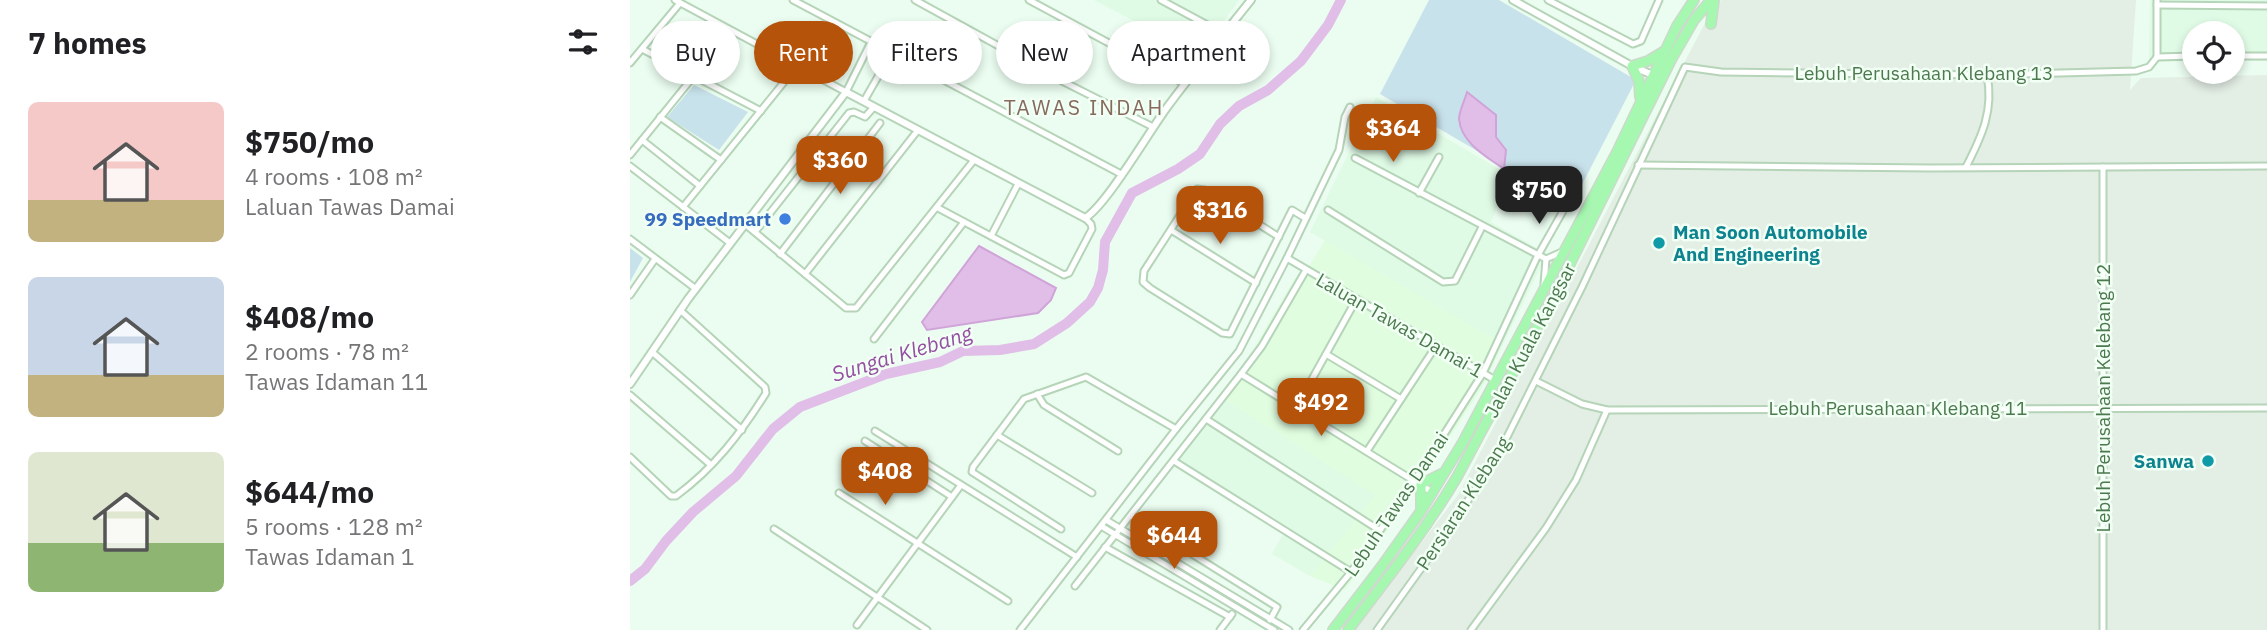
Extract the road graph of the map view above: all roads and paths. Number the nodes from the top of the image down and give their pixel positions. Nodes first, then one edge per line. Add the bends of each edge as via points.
1 (793, 0) edge
2 (915, 0) edge
3 (937, 0) edge
4 (1029, 0) edge
5 (1161, 0) edge
6 (1251, 0) edge
7 (1548, 0) edge
8 (1659, 0) edge
9 (1694, 0) edge
10 (1713, 0) edge
11 (677, 1) edge
12 (1518, 1) edge
13 (2157, 3) edge
14 (2267, 6) edge
15 (932, 9) junction
16 (1200, 21) edge
17 (1234, 21) edge
18 (1711, 24) dead end
19 (867, 40) edge
20 (1107, 42) edge
21 (754, 43) edge
22 (642, 49) junction
23 (867, 50) edge
24 (1664, 51) junction
25 (1676, 52) junction
26 (651, 54) edge
27 (2245, 56) edge
28 (2267, 56) edge
29 (2157, 57) junction
30 (2182, 57) edge
31 (630, 63) edge
32 (1632, 66) junction
33 (1685, 67) joint
34 (1653, 75) junction
35 (1987, 75) junction
36 (686, 84) edge
37 (706, 84) edge
38 (783, 84) edge
39 (831, 84) edge
40 (873, 84) edge
41 (951, 84) edge
42 (1185, 84) edge
43 (846, 92) junction
44 (864, 101) junction
45 (1640, 101) junction
46 (874, 107) junction
47 (1350, 107) dead end
48 (761, 111) junction
49 (660, 117) junction
50 (880, 123) dead end
51 (1153, 127) junction
52 (918, 130) junction
53 (642, 140) junction
54 (1631, 142) junction
55 (630, 155) edge
56 (1439, 157) dead end
57 (1355, 158) dead end
58 (721, 160) junction
59 (974, 160) junction
60 (1639, 165) junction
61 (630, 166) edge
62 (2267, 166) edge
63 (1966, 167) junction
64 (2103, 167) junction
65 (1121, 174) junction
66 (1018, 184) junction
67 (700, 186) junction
68 (1419, 193) junction
69 (683, 207) junction
70 (938, 208) junction
71 (1328, 210) dead end
72 (1563, 211) dead end
73 (1085, 218) junction
74 (1305, 219) junction
75 (964, 222) junction
76 (745, 224) junction
77 (1482, 227) junction
78 (1171, 230) junction
79 (755, 232) junction
80 (991, 236) junction
81 (1279, 237) junction
82 (630, 239) edge
83 (730, 243) junction
84 (1563, 251) junction
85 (779, 254) junction
86 (1538, 255) junction
87 (1287, 258) junction
88 (655, 259) junction
89 (1546, 259) junction
90 (1306, 270) junction
91 (805, 274) junction
92 (1255, 285) junction
93 (1544, 288) junction
94 (695, 289) junction
95 (630, 295) edge
96 (1268, 295) junction
97 (1356, 300) junction
98 (680, 310) junction
99 (874, 340) dead end
100 (1436, 346) junction
101 (652, 352) junction
102 (1326, 354) junction
103 (1483, 373) junction
104 (1241, 374) junction
105 (1495, 380) junction
106 (1536, 381) junction
107 (630, 384) edge
108 (1037, 394) junction
109 (630, 396) edge
110 (1401, 399) junction
111 (2103, 407) junction
112 (1296, 408) junction
113 (2267, 408) edge
114 (1606, 410) junction
115 (1206, 419) junction
116 (1176, 429) junction
117 (742, 430) junction
118 (875, 431) dead end
119 (997, 435) junction
120 (865, 441) dead end
121 (1118, 451) dead end
122 (1367, 451) junction
123 (630, 457) edge
124 (1174, 460) junction
125 (711, 465) junction
126 (1446, 471) junction
127 (1457, 477) junction
128 (1418, 482) junction
129 (961, 485) junction
130 (1433, 492) junction
131 (839, 493) dead end
132 (1093, 493) dead end
133 (952, 497) junction
134 (1421, 511) junction
135 (1130, 516) junction
136 (1432, 517) junction
137 (1104, 523) junction
138 (774, 529) dead end
139 (1061, 529) dead end
140 (1379, 530) junction
141 (1118, 532) junction
142 (917, 543) junction
143 (1105, 547) junction
144 (1077, 557) junction
145 (1213, 567) junction
146 (1351, 572) junction
147 (1205, 580) junction
148 (1075, 586) dead end
149 (1201, 587) junction
150 (877, 598) junction
151 (1008, 601) dead end
152 (1235, 608) junction
153 (1230, 617) junction
154 (1270, 620) junction
155 (857, 625) dead end
156 (927, 630) edge
157 (1020, 630) edge
158 (1220, 630) edge
159 (1273, 630) edge
160 (1289, 630) edge
161 (1303, 630) edge
162 (1333, 630) edge
163 (1348, 630) edge
164 (1377, 630) edge
165 (1471, 630) edge
166 (2103, 630) edge

1 - 19 street
2 - 15 street
3 - 15 street
4 - 20 street
5 - 16 street
6 - 17 street
7 - 8 street via 1633,44 1641,41
9 - 24 highway, Jalan Kuala Kangsar
10 - 18 highway
10 - 25 highway, Jalan Kuala Kangsar via 1694,20
11 - 21 street
11 - 22 street
12 - 32 street
13 - 14 street
13 - 29 street
15 - 51 street
22 - 26 street
22 - 31 street
23 - 43 street
24 - 32 highway
24 - 34 highway, Jalan Kuala Kangsar
25 - 34 highway
25 - 54 highway, Jalan Kuala Kangsar
27 - 28 street
29 - 30 street
29 - 35 street, Lebuh Perusahaan Klebang 13 via 2149,67 2136,71
32 - 34 street
32 - 45 highway
33 - 35 street, Lebuh Perusahaan Klebang 13 via 1721,72
33 - 60 street, Persiaran Klebang
34 - 45 highway, Jalan Kuala Kangsar
34 - 54 highway
35 - 63 street via 1988,118
36 - 49 street
37 - 48 street
38 - 48 street
39 - 43 street
40 - 44 street
41 - 65 street
42 - 51 street
43 - 44 street
43 - 76 street
44 - 46 street
45 - 84 highway, Jalan Kuala Kangsar
46 - 52 street
46 - 79 street via 865,117 849,113
47 - 74 street via 1339,150
48 - 58 street
49 - 53 street
49 - 58 street
50 - 85 street
51 - 65 street
52 - 59 street
52 - 91 street
53 - 55 street
53 - 67 street
54 - 127 highway, Jalan Kuala Kangsar
56 - 68 street
57 - 68 street
58 - 67 street
59 - 66 street
59 - 70 street
60 - 63 street
60 - 106 street, Persiaran Klebang
61 - 69 street
62 - 64 street
63 - 64 street
64 - 111 street, Lebuh Perusahaan Kelebang 12
65 - 73 street
66 - 73 street
66 - 80 street
67 - 69 street
68 - 77 street
69 - 83 street
70 - 75 street
70 - 91 street via 856,308 846,309
71 - 77 street via 1449,283 1455,281
72 - 86 street, Lebuh Tawas Damai
73 - 80 street via 1091,229 1065,275
74 - 81 street via 1292,210
74 - 87 street
75 - 80 street
75 - 99 street
76 - 79 street
76 - 83 street
77 - 86 street
78 - 81 street via 1199,188
78 - 92 street
78 - 92 street via 1144,271 1143,282 1150,288 1228,334
79 - 85 street
81 - 92 street
82 - 88 street
83 - 94 street
84 - 89 street
84 - 93 highway, Jalan Kuala Kangsar
85 - 91 street
86 - 89 street
86 - 103 street, Lebuh Tawas Damai
87 - 90 street, Laluan Tawas Damai 1
87 - 96 street
88 - 94 street
88 - 95 street
89 - 93 street
90 - 97 street, Laluan Tawas Damai 1
90 - 104 street
92 - 96 street
93 - 105 highway, Jalan Kuala Kangsar
94 - 98 street
96 - 116 street via 1239,351
97 - 100 street, Laluan Tawas Damai 1
97 - 102 street
98 - 101 street
98 - 117 street via 765,387 766,393
100 - 103 street, Laluan Tawas Damai 1
100 - 110 street
101 - 107 street
101 - 117 street
102 - 110 street
102 - 112 street
103 - 105 street, Laluan Tawas Damai 1
103 - 128 street, Lebuh Tawas Damai
104 - 112 street
104 - 115 street
105 - 126 highway, Jalan Kuala Kangsar
106 - 114 street, Lebuh Perusahaan Klebang 11 via 1581,404
106 - 164 street, Persiaran Klebang via 1480,484
108 - 116 street via 1087,377
108 - 119 street via 1022,401
108 - 121 street via 1044,405
109 - 125 street
110 - 122 street
111 - 113 street, Lebuh Perusahaan Klebang 11
111 - 114 street, Lebuh Perusahaan Klebang 11
111 - 166 street, Lebuh Perusahaan Kelebang 12
112 - 122 street
114 - 165 street via 1576,480
115 - 124 street
115 - 140 street
116 - 137 street
117 - 125 street
118 - 129 street
119 - 132 street
119 - 139 street via 972,472
120 - 133 street
122 - 128 street
123 - 125 street via 673,497
124 - 135 street
124 - 146 street
126 - 128 highway via 1430,482
126 - 130 highway, Jalan Kuala Kangsar
127 - 130 highway
127 - 136 highway, Jalan Kuala Kangsar
128 - 130 street
128 - 134 highway
128 - 140 street, Lebuh Tawas Damai
129 - 133 street
129 - 144 street
130 - 134 highway, Jalan Kuala Kangsar
130 - 136 highway
131 - 142 street
133 - 142 street
134 - 162 highway, Jalan Kuala Kangsar
135 - 141 street
135 - 145 street
136 - 163 highway, Jalan Kuala Kangsar
137 - 141 street
137 - 144 street
138 - 150 street
140 - 146 street, Lebuh Tawas Damai
141 - 143 street
141 - 147 street
141 - 149 street
142 - 150 street
142 - 151 street
143 - 148 street
143 - 153 street
144 - 157 street
145 - 147 street
145 - 154 street via 1277,607
146 - 161 street, Lebuh Tawas Damai
147 - 149 street
147 - 154 street
149 - 152 street
150 - 155 street
150 - 156 street
152 - 153 street
152 - 159 street
153 - 158 street
154 - 160 street

